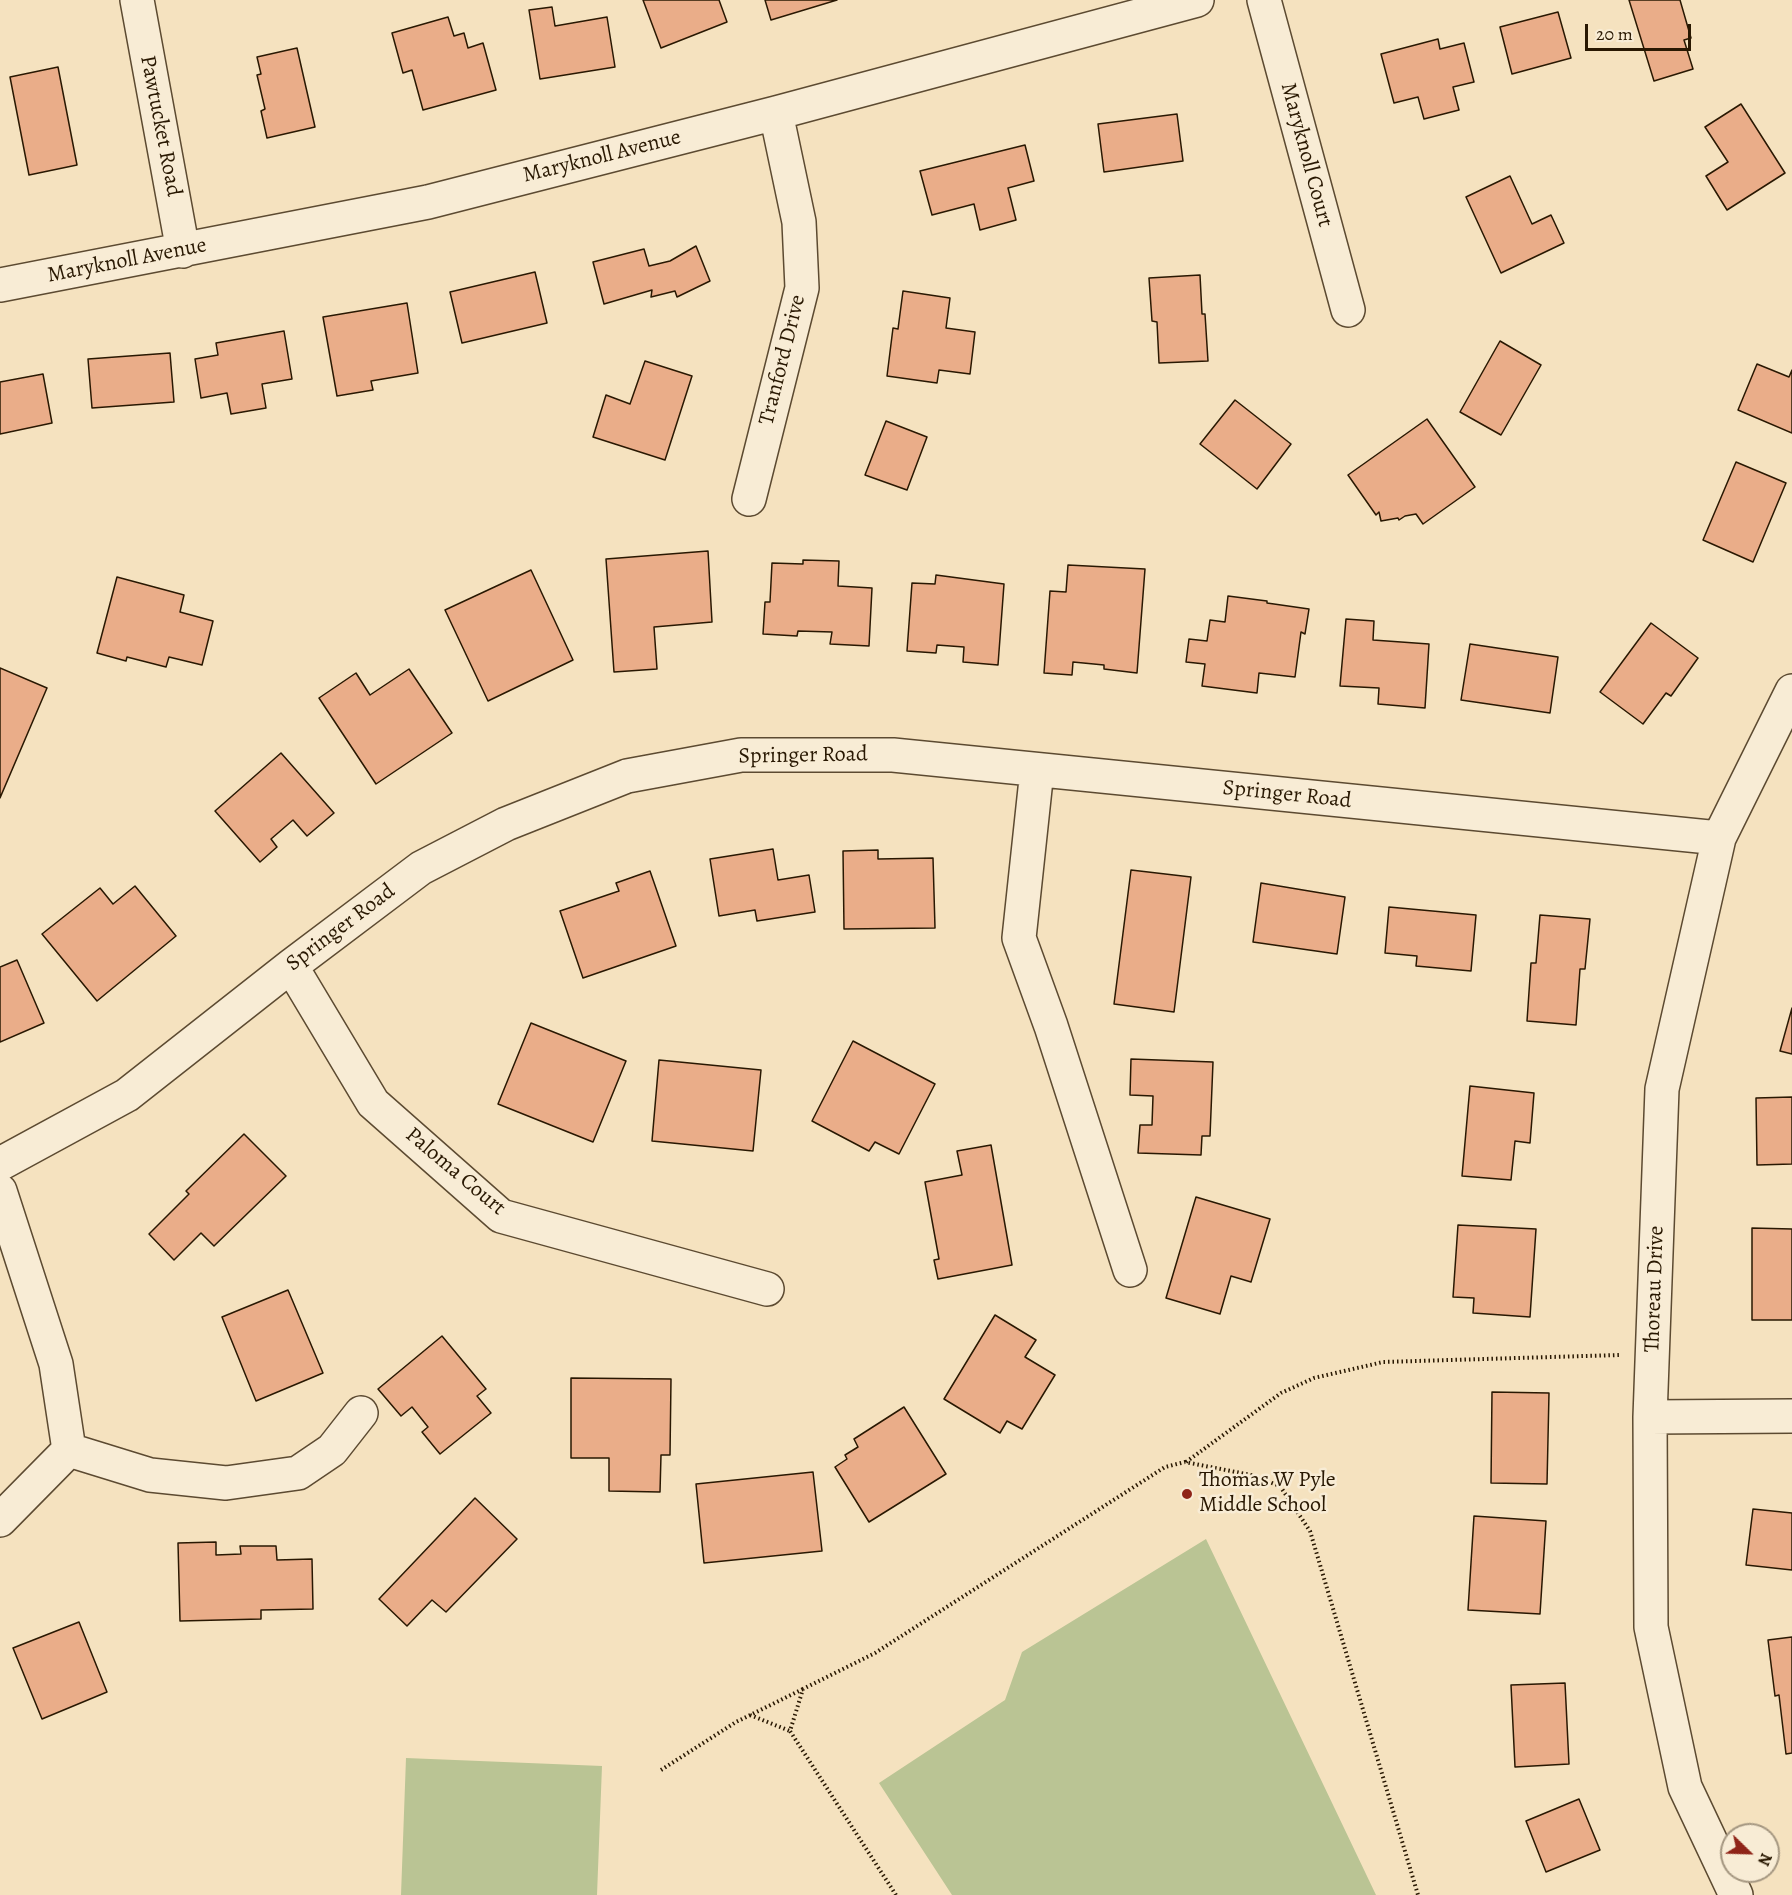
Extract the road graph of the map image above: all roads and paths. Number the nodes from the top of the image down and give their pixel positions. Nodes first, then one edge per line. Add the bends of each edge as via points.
1 (136, 0) edge
2 (1197, 0) edge
3 (1264, 0) edge
4 (776, 113) junction
5 (183, 251) junction
6 (0, 285) edge
7 (1348, 310) dead end
8 (749, 499) dead end
9 (1792, 691) edge
10 (1037, 770) junction
11 (1719, 838) junction
12 (291, 966) junction
13 (0, 1164) edge
14 (0, 1191) edge
15 (1130, 1270) dead end
16 (767, 1289) dead end
17 (1652, 1354) junction
18 (361, 1413) dead end
19 (1792, 1416) edge
20 (1650, 1417) junction
21 (69, 1450) junction
22 (1185, 1462) junction
23 (0, 1520) edge
24 (803, 1689) junction
25 (750, 1715) junction
26 (790, 1731) junction
27 (661, 1770) dead end
28 (896, 1895) edge
29 (1418, 1895) edge
30 (1736, 1895) edge

1 - 5 street, Pawtucket Road
2 - 4 street, Maryknoll Avenue
3 - 7 street, Maryknoll Court
4 - 5 street, Maryknoll Avenue via 428,202
4 - 8 street, Tranford Drive via 799,222 802,288
5 - 6 street, Maryknoll Avenue
9 - 11 street, Thoreau Drive
10 - 11 street, Springer Road
10 - 12 street, Springer Road via 893,755 741,755 627,776 506,824 421,868
10 - 15 street via 1019,938
11 - 17 street, Thoreau Drive via 1662,1089
12 - 13 street, Springer Road via 127,1095
12 - 16 street, Paloma Court via 373,1103 501,1216
14 - 21 street via 56,1364
17 - 20 street, Thoreau Drive
17 - 22 path via 1383,1362 1314,1378 1281,1393
18 - 21 street via 332,1450 298,1473 226,1483 150,1475
19 - 20 street
20 - 30 street, Thoreau Drive via 1651,1627 1684,1786
21 - 23 street
22 - 24 path via 1165,1467 875,1653
22 - 29 path via 1251,1475 1281,1486 1310,1531
24 - 25 path
24 - 26 path
25 - 26 path
25 - 27 path
26 - 28 path

